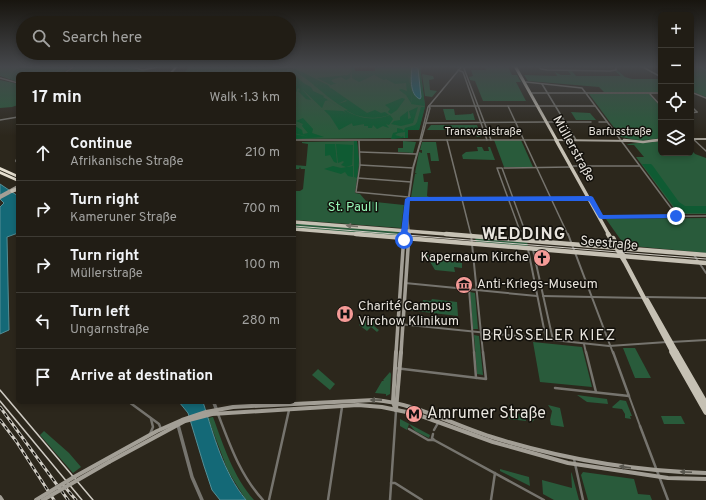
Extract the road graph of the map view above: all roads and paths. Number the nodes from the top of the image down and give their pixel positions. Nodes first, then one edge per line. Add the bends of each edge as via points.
1 (442, 89) edge
2 (529, 89) edge
3 (530, 89) edge
4 (546, 89) edge
5 (583, 89) edge
6 (469, 90) joint
7 (472, 90) joint
8 (532, 93) junction
9 (548, 93) junction
10 (586, 93) junction
11 (649, 93) junction
12 (658, 93) edge
13 (694, 93) edge
14 (706, 98) edge
15 (658, 102) edge
16 (429, 106) junction
17 (475, 106) junction
18 (478, 106) junction
19 (508, 106) junction
20 (538, 106) junction
21 (556, 106) junction
22 (595, 106) junction
23 (16, 117) edge
24 (0, 120) edge
25 (485, 122) junction
26 (516, 122) junction
27 (547, 122) junction
28 (566, 122) junction
29 (590, 122) dead end
30 (599, 122) dead end
31 (607, 122) junction
32 (425, 123) junction
33 (480, 123) junction
34 (694, 138) edge
35 (706, 139) edge
36 (296, 140) edge
37 (359, 140) junction
38 (420, 140) junction
39 (447, 140) junction
40 (487, 140) junction
41 (491, 140) junction
42 (524, 140) junction
43 (557, 140) junction
44 (576, 140) junction
45 (621, 140) junction
46 (658, 140) edge
47 (694, 140) edge
48 (706, 151) edge
49 (360, 152) junction
50 (416, 154) junction
51 (360, 165) junction
52 (0, 166) edge
53 (639, 166) junction
54 (572, 167) junction
55 (413, 168) junction
56 (503, 168) junction
57 (536, 168) junction
58 (0, 172) edge
59 (16, 174) edge
60 (0, 176) edge
61 (358, 178) junction
62 (16, 180) edge
63 (410, 182) junction
64 (16, 186) edge
65 (16, 188) edge
66 (11, 191) joint
67 (0, 197) edge
68 (408, 198) junction
69 (589, 198) junction
70 (463, 199) junction
71 (508, 199) junction
72 (513, 199) junction
73 (551, 199) junction
74 (676, 216) junction
75 (706, 216) edge
76 (600, 217) junction
77 (296, 222) edge
78 (296, 229) edge
79 (407, 231) junction
80 (472, 236) junction
81 (406, 238) junction
82 (472, 244) junction
83 (572, 244) junction
84 (530, 248) junction
85 (617, 248) junction
86 (575, 252) junction
87 (672, 252) junction
88 (693, 254) junction
89 (706, 255) edge
90 (622, 256) junction
91 (676, 260) junction
92 (698, 262) junction
93 (706, 263) edge
94 (706, 273) edge
95 (403, 283) junction
96 (469, 289) junction
97 (477, 290) junction
98 (537, 296) junction
99 (543, 296) junction
100 (644, 296) junction
101 (592, 297) junction
102 (706, 298) edge
103 (541, 313) junction
104 (547, 314) junction
105 (401, 325) junction
106 (472, 332) junction
107 (482, 333) junction
108 (706, 340) edge
109 (669, 342) junction
110 (584, 344) junction
111 (610, 346) junction
112 (673, 349) junction
113 (398, 369) junction
114 (476, 378) junction
115 (555, 388) dead end
116 (596, 392) junction
117 (629, 396) junction
118 (395, 402) junction
119 (132, 404) edge
120 (214, 404) edge
121 (706, 404) edge
122 (342, 406) junction
123 (290, 408) junction
124 (396, 410) junction
125 (214, 411) junction
126 (706, 412) edge
127 (151, 418) junction
128 (177, 423) junction
129 (438, 423) junction
130 (640, 426) joint
131 (408, 429) dead end
132 (162, 430) junction
133 (434, 430) dead end
134 (433, 434) dead end
135 (150, 435) junction
136 (434, 440) junction
137 (493, 440) junction
138 (135, 446) junction
139 (574, 459) junction
140 (575, 465) junction
141 (657, 470) junction
142 (495, 473) junction
143 (706, 473) edge
144 (659, 477) junction
145 (75, 479) junction
146 (706, 479) edge
147 (391, 482) junction
148 (0, 497) edge
149 (2, 500) edge
150 (36, 500) edge
151 (43, 500) edge
152 (202, 500) edge
153 (264, 500) edge
154 (269, 500) edge
155 (328, 500) edge
156 (390, 500) edge
157 (422, 500) edge
158 (491, 500) edge
159 (544, 500) edge
160 (583, 500) edge
161 (668, 500) edge

1 - 16 street
2 - 20 main road, Müllerstraße
3 - 8 main road, Müllerstraße
4 - 9 street
5 - 10 street
6 - 7 street
6 - 17 street
7 - 18 street
8 - 9 street
8 - 20 main road, Müllerstraße
9 - 10 street
9 - 21 street
10 - 11 street
10 - 22 street
11 - 12 street
11 - 15 street
13 - 14 street
16 - 17 street
16 - 32 street
17 - 18 street
17 - 33 street
18 - 19 street
18 - 25 street
19 - 20 street
19 - 26 street
20 - 21 street
20 - 27 main road, Müllerstraße
21 - 22 street
21 - 28 street
22 - 31 street
23 - 24 street
25 - 26 street
25 - 33 street
25 - 41 street
26 - 27 street
26 - 42 street
27 - 28 street
27 - 43 main road, Müllerstraße
28 - 29 street
28 - 44 street
30 - 31 street
31 - 45 street
32 - 33 street
32 - 38 street
33 - 40 street
34 - 35 main road
36 - 37 street, Transvaalstraße
37 - 38 street, Transvaalstraße
37 - 49 street
38 - 39 street, Transvaalstraße
38 - 50 street
39 - 40 street, Transvaalstraße
39 - 70 street
40 - 41 street, Transvaalstraße
41 - 42 street, Transvaalstraße
42 - 43 street, Transvaalstraße
42 - 57 street
43 - 44 main road, Barfusstraße
43 - 54 main road, Müllerstraße
44 - 45 main road, Barfusstraße
45 - 46 main road, Barfusstraße
45 - 53 street
47 - 48 street
49 - 50 street
49 - 51 street
50 - 55 street
51 - 55 street
51 - 61 street
52 - 59 highway
53 - 54 street
53 - 74 street
54 - 57 street
54 - 69 main road, Müllerstraße
55 - 63 street
56 - 57 street
56 - 71 street via 497,168
56 - 72 street
57 - 73 street
58 - 62 highway
60 - 64 highway
61 - 63 street
61 - 68 street via 356,192
63 - 68 street
65 - 66 main road
66 - 67 main road
68 - 70 street
68 - 79 street
69 - 73 street
69 - 76 main road, Müllerstraße
70 - 71 street
70 - 80 street
71 - 72 street
71 - 72 street via 520,231 525,231
72 - 73 street
73 - 83 street
74 - 75 street
74 - 76 street
76 - 85 main road, Müllerstraße
79 -> 77 main road, Seestraße
78 - 81 main road, Seestraße
79 - 80 main road, Seestraße
79 - 81 main road
80 - 82 street
80 - 83 main road, Seestraße
81 - 82 main road, Seestraße
81 - 95 main road
82 - 84 main road, Seestraße
82 - 97 street
83 - 85 main road, Seestraße
83 - 86 street
84 - 86 main road, Seestraße
84 - 98 street
84 - 99 street
85 - 87 main road, Seestraße
85 - 90 main road, Müllerstraße
86 - 90 main road, Seestraße
86 - 101 street
87 - 88 main road, Seestraße
87 - 91 main road
88 - 89 main road, Seestraße
88 - 92 street
90 - 91 main road, Seestraße
90 - 100 main road, Müllerstraße
91 - 92 main road, Seestraße
92 - 93 main road, Seestraße
92 - 94 street
95 - 96 street
95 - 105 main road
96 - 97 street
96 - 106 street
97 - 98 street
97 - 107 street
98 - 103 street
99 - 101 street
99 - 104 street
100 - 101 street
100 - 102 street
100 - 109 main road, Müllerstraße
101 - 111 street
103 - 104 street
103 - 107 street via 546,340
104 - 110 street via 553,340
105 - 106 street
105 - 113 main road
106 - 107 street
106 - 114 street
107 - 114 street via 486,379
108 - 109 street
109 - 111 street
109 - 112 main road, Müllerstraße
110 - 111 street
110 - 116 street
111 - 117 street
112 - 121 main road, Müllerstraße
112 - 126 main road, Müllerstraße
113 - 114 street
113 - 118 main road
115 - 116 street
116 - 117 street
117 - 130 street
118 - 124 main road
118 -> 125 main road via 374,400
118 - 137 main road
119 - 127 street
120 - 125 street
122 - 123 main road
122 - 124 main road via 358,405
122 - 155 street
123 - 125 main road
123 - 154 street
124 - 129 main road via 416,414
124 - 147 street
125 - 128 main road
125 - 153 street via 240,468
127 - 132 street
127 - 135 street via 153,425
128 - 132 main road
128 - 152 street via 192,477
129 - 133 street
129 - 137 main road
130 - 141 street
131 - 136 street via 428,440
132 - 135 main road
132 - 138 main road
134 - 136 street
135 - 138 main road
136 - 142 street
137 - 139 main road
137 - 140 main road
138 - 145 main road, bridge
139 - 140 street
141 -> 139 main road
140 - 144 main road
140 - 160 street
143 -> 141 main road
141 - 144 street
142 - 158 street
142 - 159 street
144 - 146 main road
144 - 161 street
145 - 150 main road, bridge
145 - 151 main road, bridge
147 - 156 street
147 - 157 street
148 - 149 main road

